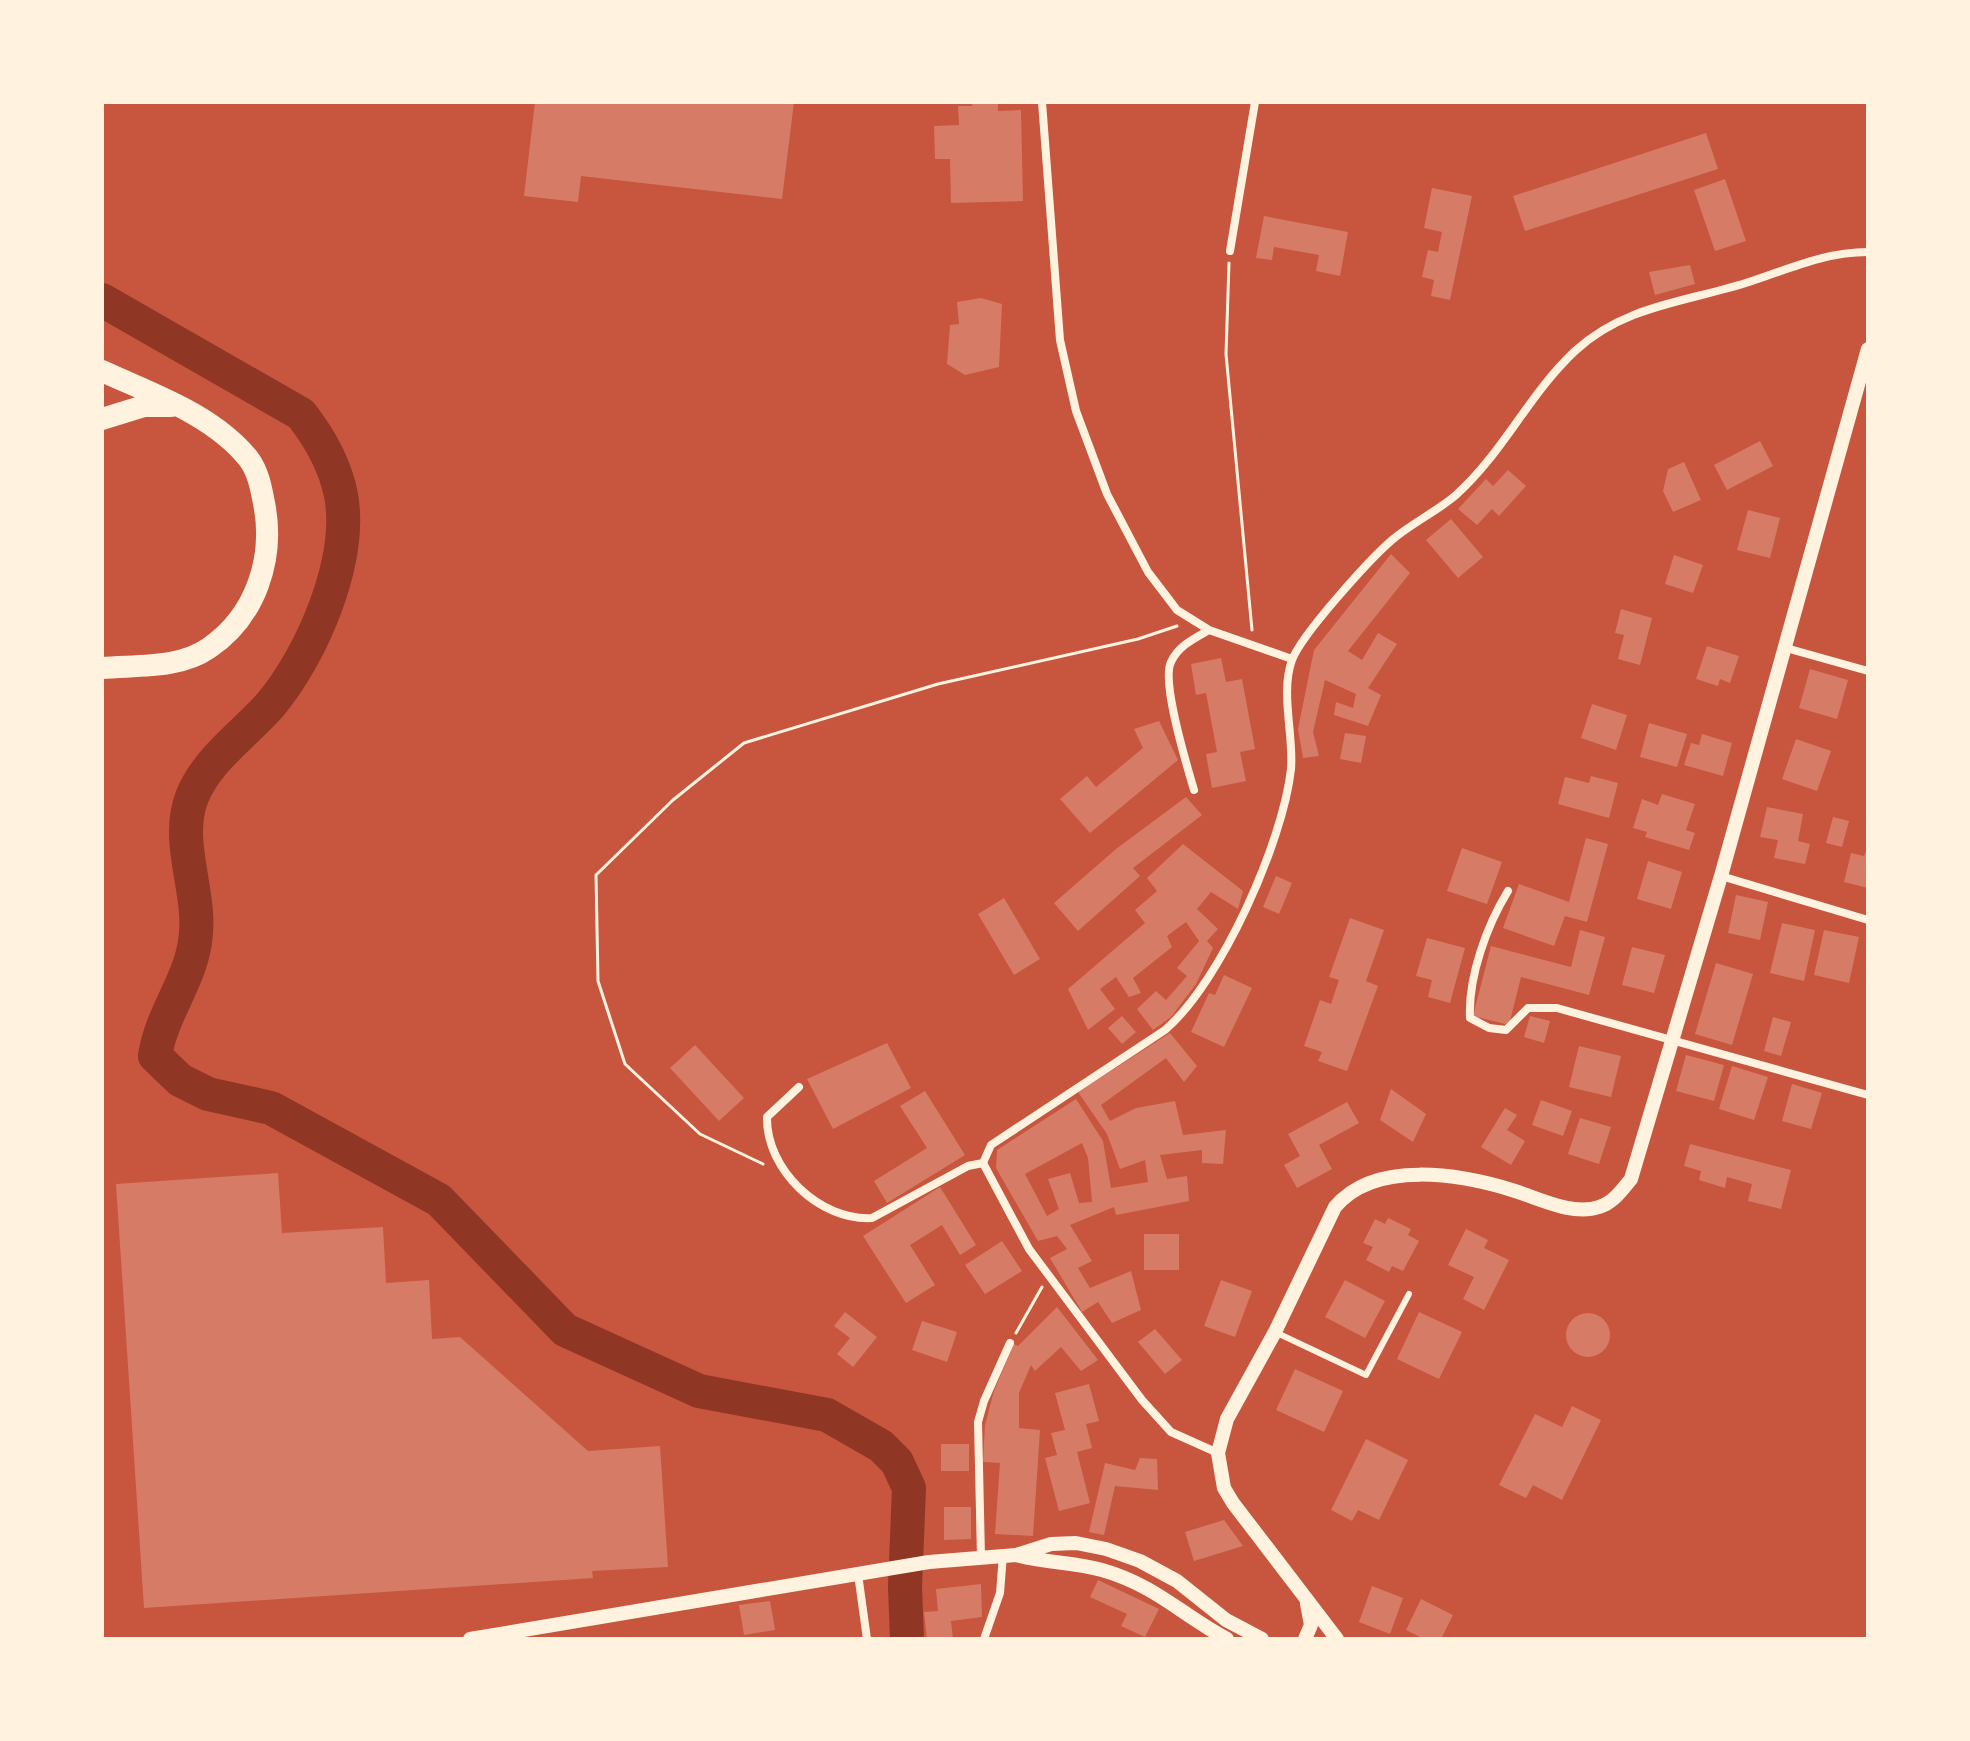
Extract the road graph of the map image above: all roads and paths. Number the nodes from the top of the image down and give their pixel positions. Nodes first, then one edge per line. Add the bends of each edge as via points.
1 (1042, 102) edge
2 (1255, 102) edge
3 (1230, 251) joint
4 (1868, 252) edge
5 (1868, 349) edge
6 (102, 371) edge
7 (177, 406) junction
8 (102, 419) edge
9 (1192, 622) junction
10 (1209, 630) junction
11 (1253, 645) junction
12 (1786, 648) junction
13 (1292, 659) junction
14 (102, 668) edge
15 (1868, 671) edge
16 (1194, 790) dead end
17 (1721, 876) junction
18 (1508, 891) dead end
19 (1868, 920) edge
20 (1672, 1043) junction
21 (799, 1087) dead end
22 (1868, 1095) edge
23 (983, 1163) junction
24 (792, 1178) junction
25 (1049, 1276) junction
26 (1409, 1294) dead end
27 (1275, 1332) junction
28 (1010, 1343) joint
29 (1218, 1453) junction
30 (1010, 1555) junction
31 (981, 1557) junction
32 (858, 1574) junction
33 (1306, 1599) junction
34 (470, 1639) edge
35 (867, 1639) edge
36 (984, 1639) edge
37 (1227, 1639) edge
38 (1262, 1639) edge
39 (1305, 1639) edge
40 (1336, 1639) edge

1 - 9 street via 1057,313 1076,411 1133,547 1162,592
2 - 3 street
3 - 11 path via 1226,354
4 - 13 street via 1832,255 1751,282 1649,306 1593,336 1547,381 1479,471 1379,553
5 - 12 street
6 - 7 highway
7 - 8 highway via 144,406
7 - 14 highway via 202,419 249,459 260,481 269,527 264,566 246,612 209,649 180,662
9 - 10 street
9 - 24 path via 938,684 744,743 673,800 596,875 598,981 625,1064 700,1134
10 - 11 street
10 - 16 street via 1185,644 1169,663 1170,690
11 - 13 street
12 - 15 street
12 - 17 street
13 - 23 street via 1291,766 1274,848 1203,989 1165,1030 991,1145
17 - 19 street
17 - 20 street
18 - 20 street via 1493,915 1470,996 1474,1022 1506,1030 1528,1008 1557,1008
20 - 22 street
20 - 27 street via 1631,1179 1618,1196 1601,1207 1581,1210 1470,1180 1402,1176 1364,1182 1335,1207
21 - 24 street via 767,1117 775,1154
23 - 24 street via 872,1218 856,1219 820,1207
23 - 25 street
25 - 28 path
25 - 29 street via 1171,1432
26 - 27 lane via 1366,1375
27 - 29 street via 1227,1419
28 - 31 street via 978,1422
29 - 33 street via 1224,1488
30 - 31 street
30 - 36 street
30 - 37 street via 1101,1569 1166,1597
30 - 38 street via 1051,1544 1106,1549 1177,1581 1226,1620
31 - 32 street
32 - 34 street
32 - 35 street
33 - 39 street via 1311,1625
33 - 40 street

